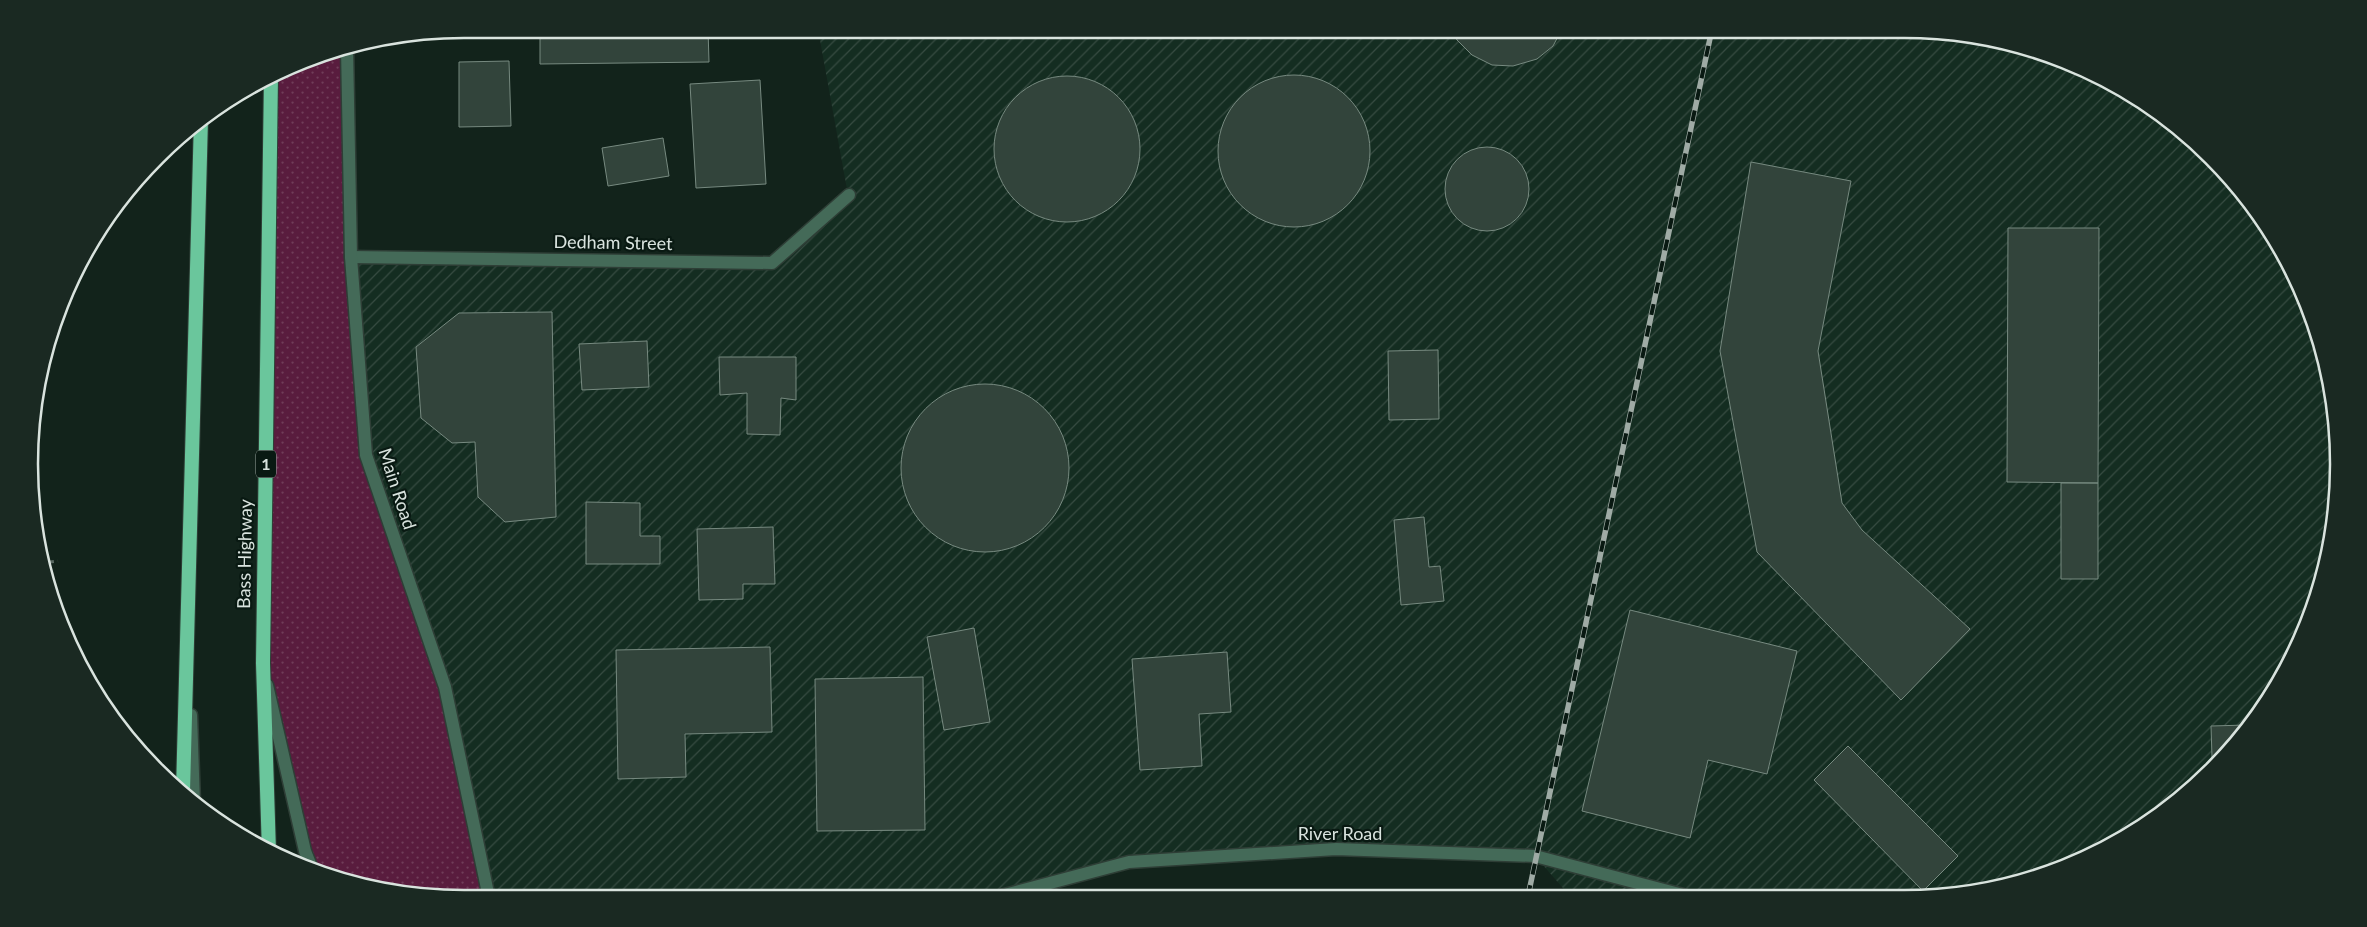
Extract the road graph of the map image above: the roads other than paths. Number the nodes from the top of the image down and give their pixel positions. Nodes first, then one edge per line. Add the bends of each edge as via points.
1 (347, 54) edge
2 (272, 83) edge
3 (201, 129) edge
4 (848, 195) dead end
5 (351, 257) junction
6 (187, 597) junction
7 (262, 663) junction
8 (183, 784) edge
9 (194, 793) edge
10 (269, 842) edge
11 (309, 860) edge
12 (487, 890) edge
13 (1023, 890) edge
14 (1664, 890) edge

1 - 5 street, Main Road
2 - 7 highway, Bass Highway / 1
3 - 6 highway
4 - 5 street, Dedham Street via 772,263
5 - 12 street, Main Road via 366,455 445,687
6 - 8 highway
6 - 9 street
7 - 10 highway, Bass Highway / 1
7 - 11 street
13 - 14 street, River Road via 1129,862 1336,849 1535,856

